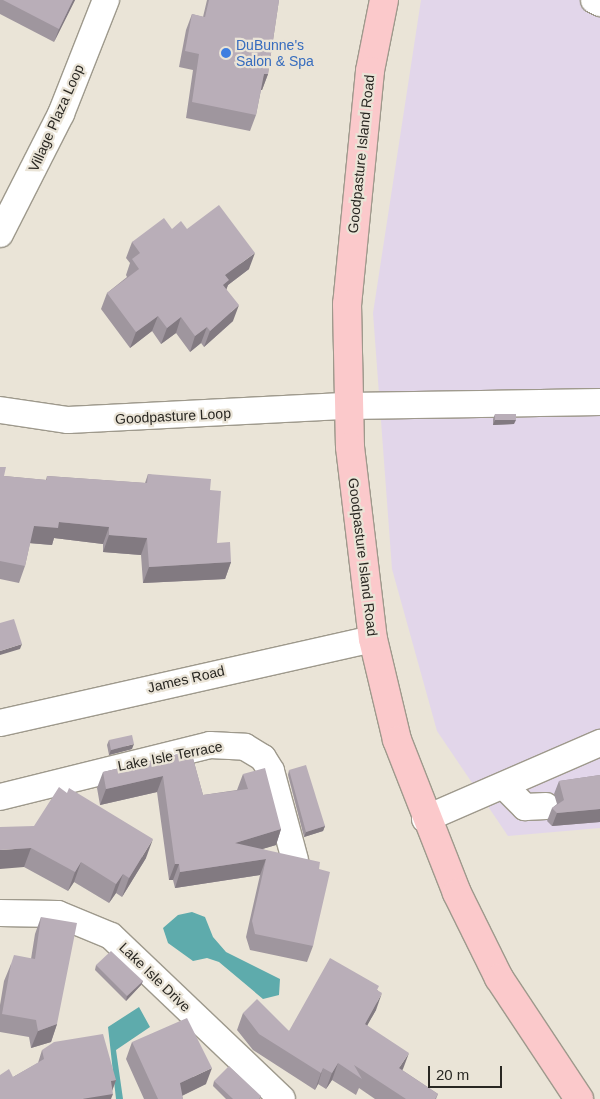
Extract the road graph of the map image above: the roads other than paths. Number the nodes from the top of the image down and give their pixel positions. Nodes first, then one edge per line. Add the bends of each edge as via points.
1 (106, 0) edge
2 (384, 0) edge
3 (594, 0) edge
4 (600, 3) edge
5 (0, 234) edge
6 (600, 402) edge
7 (348, 406) junction
8 (0, 410) edge
9 (373, 639) junction
10 (0, 723) edge
11 (600, 743) edge
12 (504, 786) junction
13 (0, 797) edge
14 (546, 806) dead end
15 (425, 819) junction
16 (295, 860) edge
17 (0, 913) edge
18 (282, 1099) edge
19 (579, 1099) edge

1 - 5 street, Village Plaza Loop via 61,114
2 - 7 main road, Goodpasture Island Road via 370,71 354,199 347,304
3 - 4 street
6 - 7 street, Goodpasture Loop
7 - 8 street, Goodpasture Loop via 68,420
7 - 9 main road, Goodpasture Island Road via 358,535
9 - 10 street, James Road
9 - 15 main road, Goodpasture Island Road via 397,740
11 - 12 street via 520,774
12 - 14 street via 525,807
12 - 15 street
13 - 16 street, Lake Isle Terrace via 210,745 245,747 264,758 271,771
15 - 19 main road, Goodpasture Island Road via 499,978
17 - 18 street, Lake Isle Drive via 58,914 120,942

